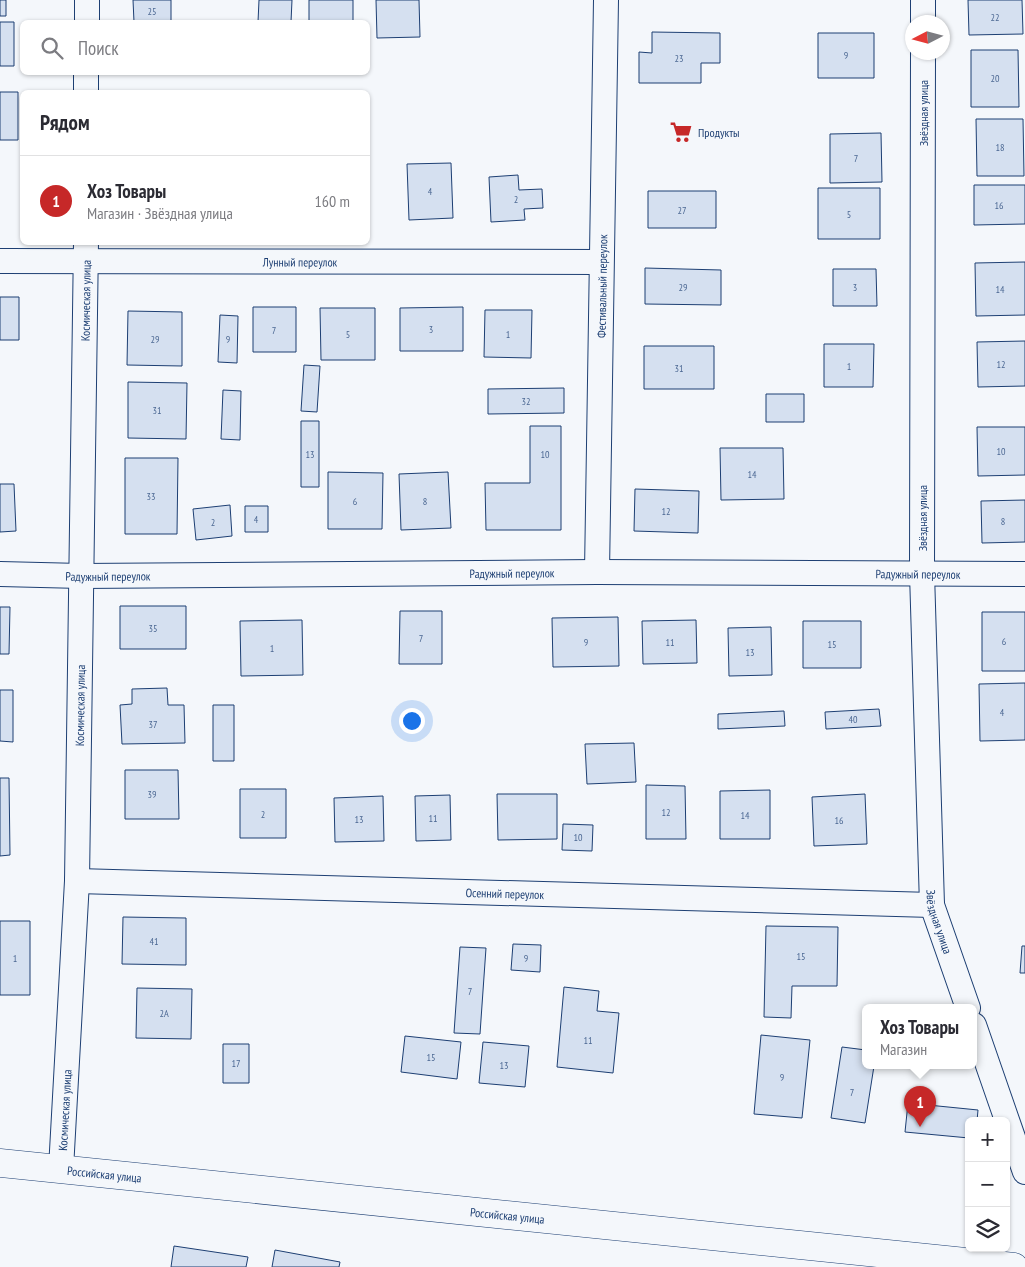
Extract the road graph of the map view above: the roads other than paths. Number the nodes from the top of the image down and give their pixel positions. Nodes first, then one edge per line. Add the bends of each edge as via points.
1 (87, 0) edge
2 (606, 0) edge
3 (923, 0) edge
4 (923, 15) edge
5 (87, 20) edge
6 (923, 60) edge
7 (86, 75) edge
8 (86, 90) edge
9 (86, 252) edge
10 (0, 261) edge
11 (600, 262) junction
12 (597, 572) junction
13 (922, 573) junction
14 (0, 574) edge
15 (1025, 574) edge
16 (81, 576) junction
17 (77, 881) junction
18 (932, 905) junction
19 (967, 1004) edge
20 (977, 1033) edge
21 (0, 1163) edge
22 (61, 1169) junction
23 (1025, 1172) edge
24 (1014, 1267) edge

1 - 5 street
2 - 11 street, Фестивальный переулок
3 - 4 street
6 - 13 street, Звёздная улица
7 - 8 street
9 - 10 street, Лунный переулок
9 - 11 street, Лунный переулок
9 - 16 street, Космическая улица
11 - 12 street, Фестивальный переулок
12 - 13 street, Радужный переулок
12 - 16 street, Радужный переулок
13 - 15 street, Радужный переулок
13 - 18 street, Звёздная улица
14 - 16 street, Радужный переулок
16 - 17 street, Космическая улица
17 - 18 street, Осенний переулок
17 - 22 street, Космическая улица
18 - 19 street, Звёздная улица
20 - 23 street
21 - 22 street, Российская улица
22 - 24 street, Российская улица

